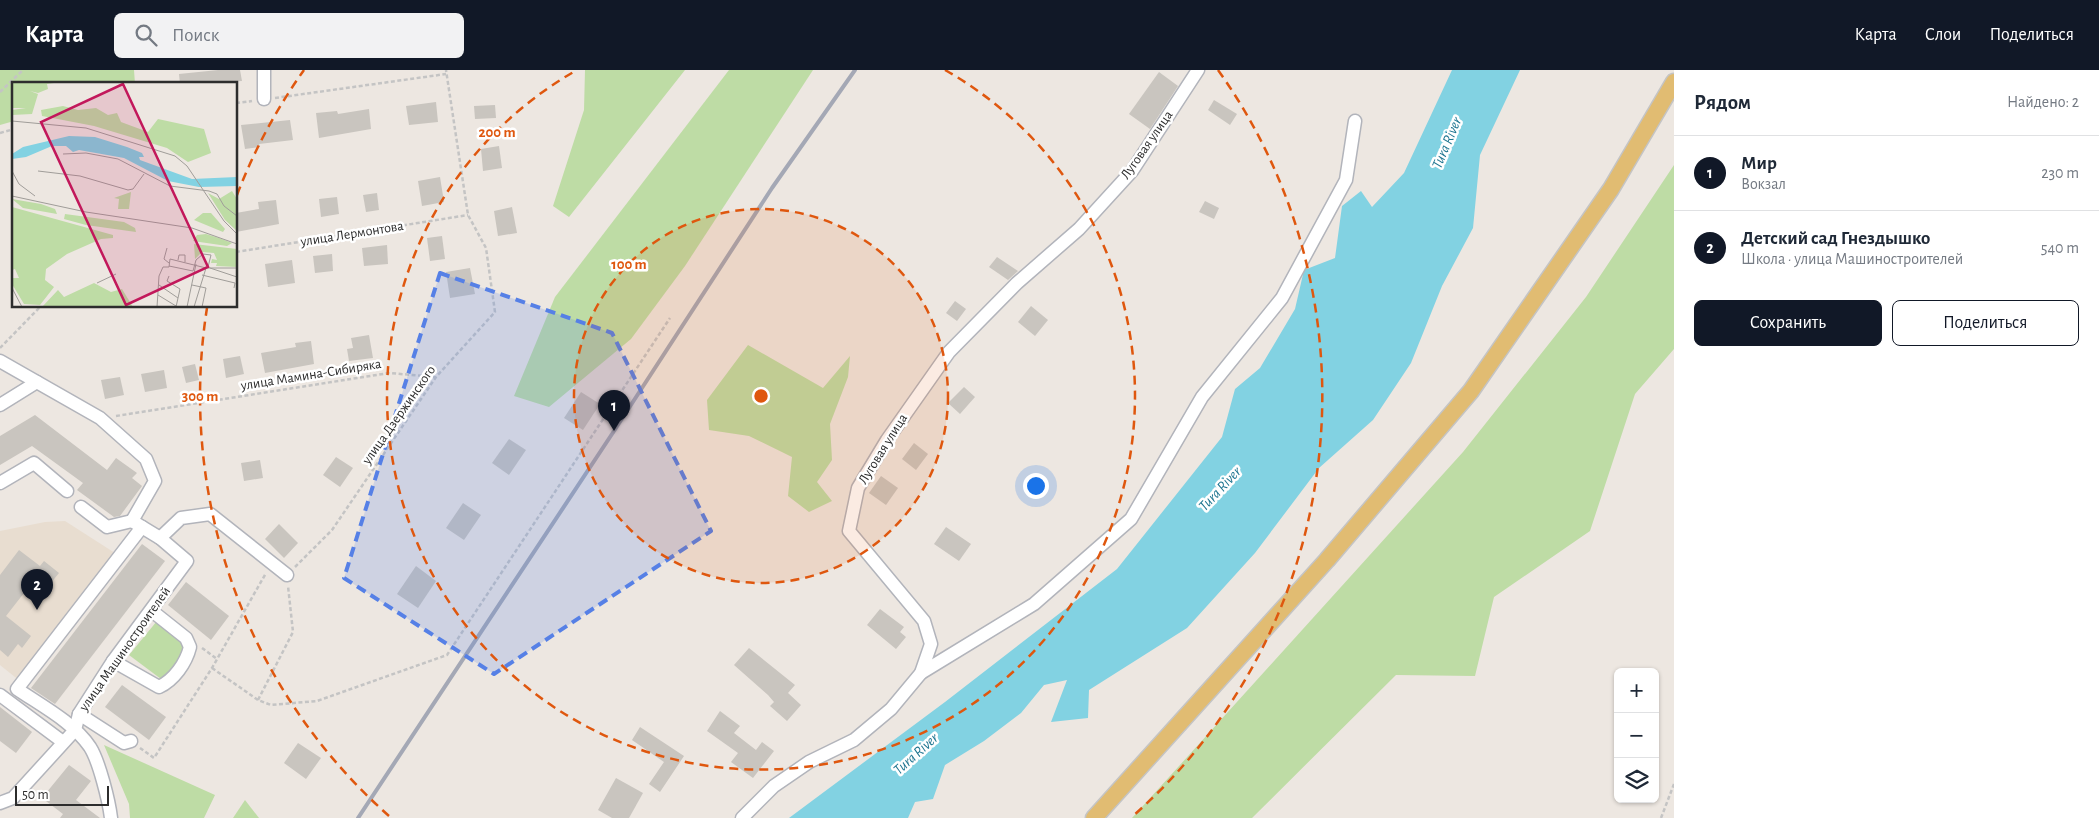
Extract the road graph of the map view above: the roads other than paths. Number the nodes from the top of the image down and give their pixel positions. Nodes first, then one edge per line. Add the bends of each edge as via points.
1 (264, 70) edge
2 (1198, 70) edge
3 (1674, 82) edge
4 (264, 100) road end
5 (1355, 121) dead end
6 (0, 361) edge
7 (37, 382) junction
8 (0, 405) edge
9 (0, 483) edge
10 (67, 491) dead end
11 (81, 507) dead end
12 (137, 524) junction
13 (160, 538) junction
14 (287, 575) road end
15 (152, 612) junction
16 (114, 661) junction
17 (921, 673) junction
18 (0, 695) edge
19 (79, 714) junction
20 (75, 730) junction
21 (131, 741) road end
22 (63, 742) junction
23 (0, 804) edge
24 (111, 818) edge
25 (742, 818) edge
26 (1094, 818) edge

1 - 4 street
2 - 17 street, Луговая улица via 1132,171 1078,229 1016,283 949,352 887,440 858,488 849,531 924,621 931,644
3 - 26 main road via 1611,189 1471,391 1327,560
5 - 17 street via 1346,180 1282,298 1202,397 1131,519 1034,604
6 - 7 street
7 - 8 street
7 - 12 street via 100,418 146,460 155,481
9 - 10 street via 34,463
11 - 12 street via 107,528
12 - 13 street
12 - 20 street via 18,689
13 - 14 street via 180,518 210,514
13 - 15 street, улица Машиностроителей via 187,561
15 - 16 street, улица Машиностроителей
15 - 16 street via 186,638 190,647 187,659 168,683 159,687
16 - 19 street, улица Машиностроителей
17 - 25 street, Луговая улица via 891,709 854,740 809,762 774,786
18 - 22 street
19 - 20 street, улица Машиностроителей
19 - 21 street via 124,743
20 - 22 street
20 - 24 street via 91,748 110,804
22 - 23 street via 13,798

